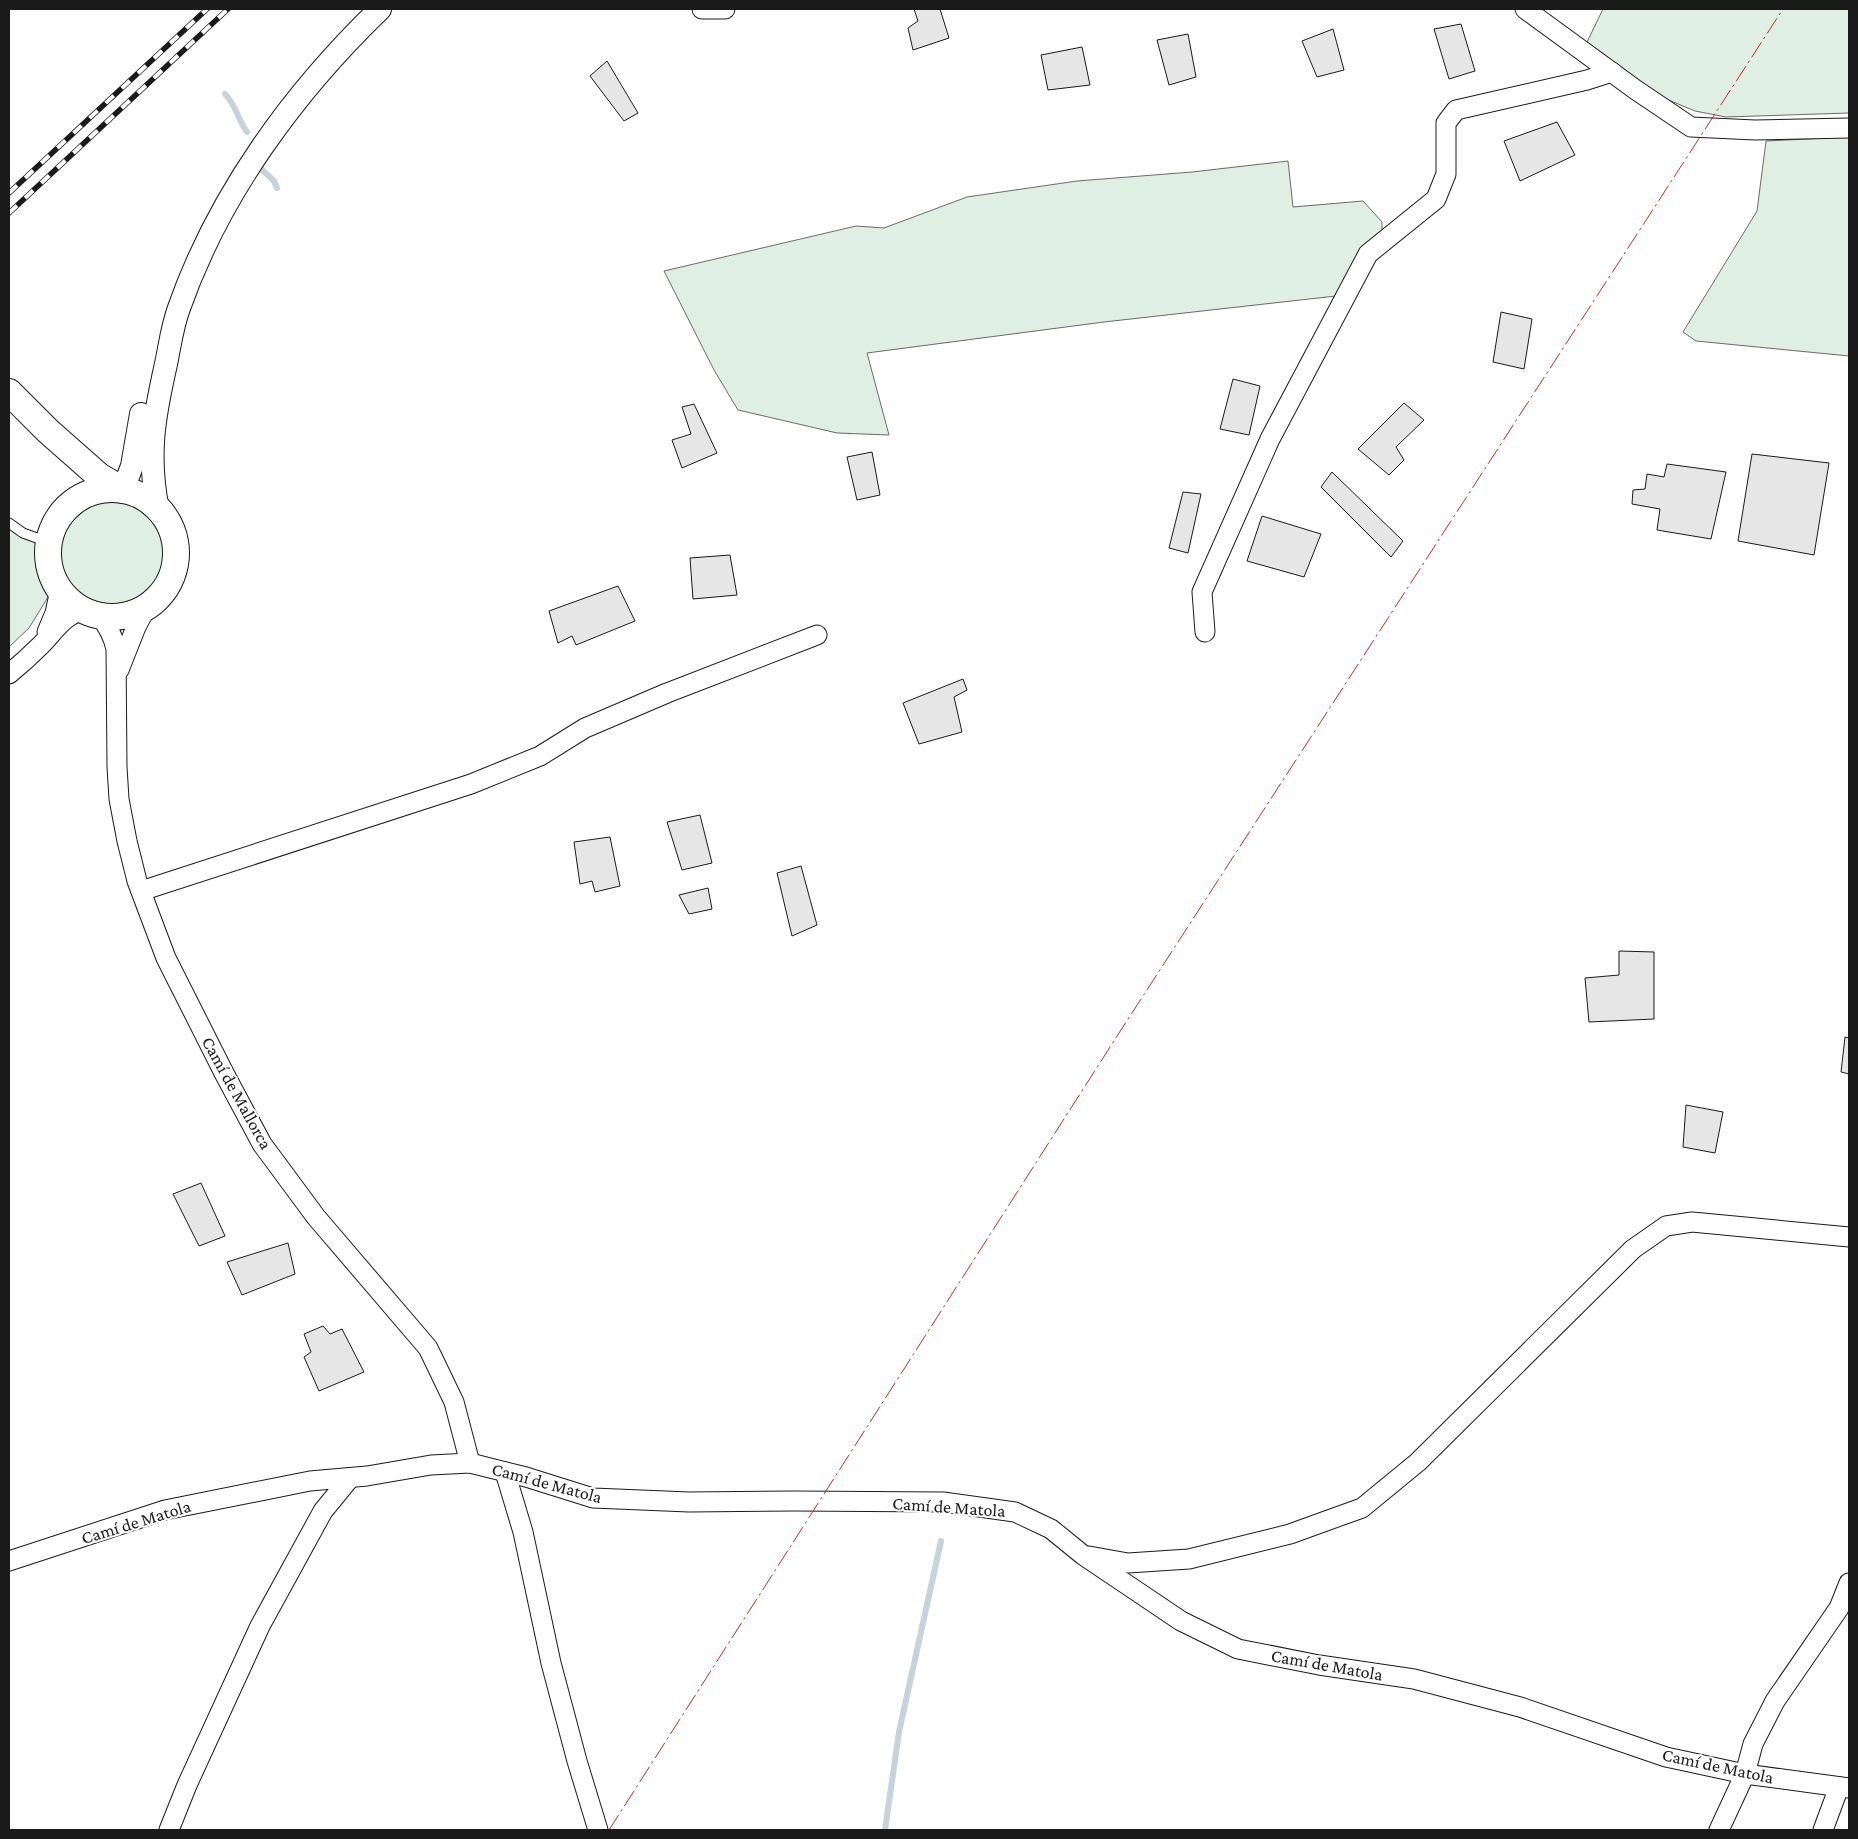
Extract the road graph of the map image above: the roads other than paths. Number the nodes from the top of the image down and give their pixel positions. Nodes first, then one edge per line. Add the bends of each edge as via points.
1 (370, 9) edge
2 (380, 9) edge
3 (702, 9) edge
4 (725, 9) edge
5 (1525, 9) edge
6 (1612, 72) junction
7 (1849, 128) edge
8 (9, 392) edge
9 (48, 431) junction
10 (123, 490) junction
11 (74, 500) junction
12 (158, 510) junction
13 (9, 523) edge
14 (48, 542) junction
15 (60, 590) junction
16 (147, 606) junction
17 (91, 612) junction
18 (1204, 632) dead end
19 (817, 635) dead end
20 (42, 644) junction
21 (9, 674) edge
22 (117, 676) junction
23 (141, 892) junction
24 (1849, 1238) edge
25 (470, 1463) junction
26 (505, 1472) junction
27 (350, 1478) junction
28 (1083, 1555) junction
29 (9, 1562) edge
30 (1849, 1583) edge
31 (1745, 1774) junction
32 (1844, 1788) edge
33 (169, 1830) edge
34 (598, 1830) edge
35 (1719, 1830) edge
36 (1823, 1830) edge

1 - 10 street via 334,44 266,127 206,226 166,314 154,354 132,466
2 - 12 street via 317,75 277,125 238,186 194,271 173,329 154,422 153,484
3 - 4 street
5 - 6 street
6 - 7 street via 1692,127 1755,130
6 - 18 street via 1456,110 1446,123 1446,174 1436,199 1368,254 1270,439 1202,592
8 - 9 main road
9 - 10 main road via 99,476
9 - 11 main road via 68,461 74,482
10 - 11 main road via 106,489
10 - 12 main road via 139,495
11 - 14 main road via 53,526
12 - 16 main road via 172,531 176,548 169,580
13 - 14 lane
14 - 15 main road via 48,559
15 - 17 main road via 70,602
15 - 20 street via 55,613
16 - 17 main road via 116,616
16 - 22 street, Camí de Mallorca
17 - 20 street via 75,612 63,620
17 - 22 street, Camí de Mallorca via 108,626 114,638
19 - 23 street via 585,728 540,756 471,784
20 - 21 street
22 - 23 street, Camí de Mallorca via 119,799
23 - 25 street, Camí de Mallorca via 166,958 262,1144 316,1217 428,1348 454,1402
24 - 28 street via 1692,1222 1666,1226 1633,1249 1418,1462 1362,1508 1290,1534 1189,1559 1128,1563
25 - 26 street, Camí de Matola
25 - 27 street, Camí de Matola via 431,1465
26 - 28 street, Camí de Matola via 593,1498 689,1502 943,1502 1015,1512 1051,1529
26 - 34 street via 523,1532 551,1663
27 - 29 street, Camí de Matola via 310,1481 165,1510
27 - 33 street via 323,1511 260,1626
28 - 31 street, Camí de Matola via 1181,1621 1238,1649 1414,1679 1520,1707 1666,1757
30 - 31 street via 1838,1608 1775,1701 1753,1744
31 - 32 street, Camí de Matola
31 - 35 street
32 - 36 street

